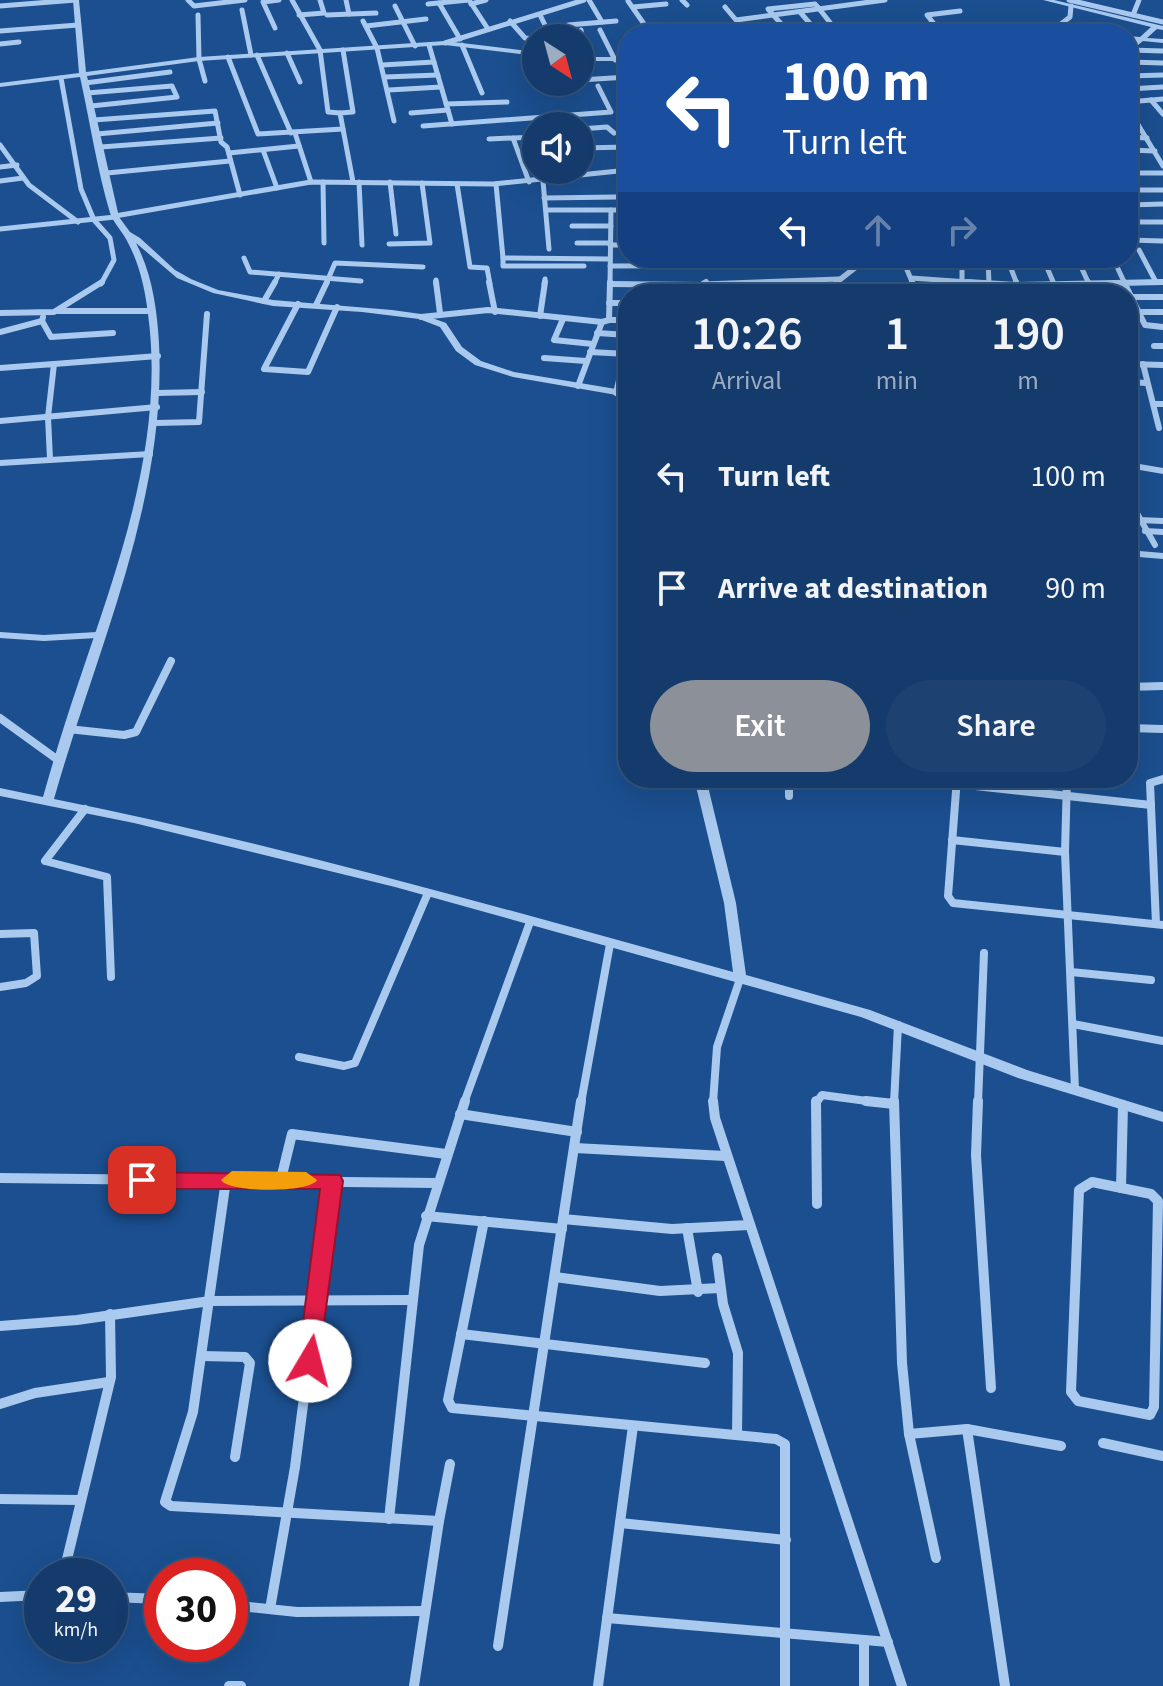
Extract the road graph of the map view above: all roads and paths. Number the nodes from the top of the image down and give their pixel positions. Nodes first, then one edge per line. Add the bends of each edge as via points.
1 (76, 0) edge
2 (188, 0) edge
3 (245, 0) edge
4 (279, 0) edge
5 (292, 0) edge
6 (320, 0) edge
7 (346, 0) edge
8 (486, 0) edge
9 (587, 0) edge
10 (793, 0) edge
11 (885, 0) edge
12 (1046, 0) edge
13 (1139, 0) edge
14 (470, 1) edge
15 (628, 1) edge
16 (214, 2) edge
17 (813, 2) edge
18 (1071, 2) edge
19 (439, 3) junction
20 (428, 4) dead end
21 (666, 4) dead end
22 (0, 6) edge
23 (395, 6) dead end
24 (572, 6) junction
25 (633, 7) junction
26 (725, 7) dead end
27 (798, 9) junction
28 (820, 9) junction
29 (242, 10) dead end
30 (960, 11) dead end
31 (376, 13) dead end
32 (349, 14) junction
33 (198, 15) dead end
34 (299, 15) junction
35 (327, 15) dead end
36 (540, 15) junction
37 (773, 15) junction
38 (1133, 15) junction
39 (426, 19) dead end
40 (510, 21) junction
41 (616, 21) dead end
42 (405, 22) junction
43 (602, 22) junction
44 (544, 24) edge
45 (580, 24) edge
46 (594, 24) edge
47 (644, 24) edge
48 (781, 24) edge
49 (810, 24) edge
50 (831, 24) edge
51 (935, 24) edge
52 (1061, 24) edge
53 (1160, 24) edge
54 (78, 25) junction
55 (275, 28) dead end
56 (488, 29) junction
57 (600, 30) dead end
58 (0, 31) edge
59 (522, 35) edge
60 (1138, 39) edge
61 (1143, 39) junction
62 (19, 42) dead end
63 (461, 42) junction
64 (1138, 43) edge
65 (0, 44) edge
66 (1162, 44) edge
67 (429, 45) junction
68 (415, 46) junction
69 (377, 48) junction
70 (1138, 49) edge
71 (320, 50) junction
72 (343, 50) junction
73 (522, 52) edge
74 (287, 53) junction
75 (254, 55) junction
76 (228, 57) junction
77 (199, 59) junction
78 (594, 60) edge
79 (615, 60) junction
80 (618, 60) edge
81 (434, 62) junction
82 (1138, 62) edge
83 (1163, 63) edge
84 (382, 65) junction
85 (170, 72) dead end
86 (438, 75) junction
87 (1163, 75) edge
88 (1138, 76) edge
89 (385, 77) junction
90 (61, 78) junction
91 (618, 78) edge
92 (594, 79) edge
93 (205, 81) dead end
94 (300, 82) dead end
95 (85, 84) junction
96 (0, 85) edge
97 (598, 86) dead end
98 (441, 87) junction
99 (1163, 87) edge
100 (1138, 88) edge
101 (389, 90) junction
102 (482, 93) dead end
103 (1163, 99) edge
104 (1151, 100) junction
105 (1138, 101) edge
106 (507, 102) dead end
107 (91, 106) junction
108 (447, 107) junction
109 (340, 113) junction
110 (411, 113) dead end
111 (594, 113) edge
112 (1163, 114) edge
113 (522, 119) edge
114 (94, 120) junction
115 (394, 121) dead end
116 (218, 123) junction
117 (452, 124) junction
118 (1138, 124) edge
119 (423, 126) dead end
120 (594, 127) edge
121 (343, 129) junction
122 (293, 133) junction
123 (614, 133) dead end
124 (97, 134) junction
125 (221, 138) junction
126 (513, 138) junction
127 (522, 138) edge
128 (1138, 138) edge
129 (1147, 138) junction
130 (489, 139) dead end
131 (0, 145) edge
132 (299, 146) junction
133 (101, 147) junction
134 (618, 147) edge
135 (594, 148) edge
136 (263, 150) junction
137 (1138, 150) edge
138 (1155, 151) junction
139 (229, 153) junction
140 (10, 156) junction
141 (0, 157) edge
142 (230, 161) junction
143 (522, 163) edge
144 (17, 165) junction
145 (1163, 165) edge
146 (0, 167) edge
147 (618, 171) edge
148 (107, 173) junction
149 (1138, 173) edge
150 (1163, 173) edge
151 (594, 174) edge
152 (23, 178) junction
153 (0, 181) edge
154 (311, 182) junction
155 (323, 182) junction
156 (356, 182) junction
157 (390, 182) junction
158 (522, 182) edge
159 (422, 183) junction
160 (457, 184) junction
161 (496, 184) junction
162 (543, 184) edge
163 (277, 188) junction
164 (1138, 190) edge
165 (1163, 190) edge
166 (240, 195) junction
167 (616, 197) dead end
168 (544, 198) junction
169 (1163, 204) edge
170 (1138, 205) edge
171 (546, 210) junction
172 (611, 210) junction
173 (618, 210) edge
174 (115, 217) junction
175 (94, 220) junction
176 (79, 222) junction
177 (1138, 222) edge
178 (1163, 222) edge
179 (572, 226) dead end
180 (611, 226) junction
181 (0, 229) edge
182 (130, 234) junction
183 (396, 234) dead end
184 (1138, 240) edge
185 (1163, 241) edge
186 (324, 243) dead end
187 (577, 243) dead end
188 (389, 244) dead end
189 (610, 244) junction
190 (618, 244) edge
191 (362, 245) dead end
192 (549, 249) dead end
193 (1139, 250) dead end
194 (244, 258) dead end
195 (503, 262) junction
196 (610, 262) junction
197 (618, 262) edge
198 (584, 266) dead end
199 (423, 267) dead end
200 (487, 268) junction
201 (853, 268) edge
202 (906, 268) edge
203 (962, 268) edge
204 (988, 268) edge
205 (1047, 268) edge
206 (1082, 268) edge
207 (1118, 268) edge
208 (279, 274) junction
209 (327, 278) junction
210 (911, 278) junction
211 (545, 279) dead end
212 (839, 279) junction
213 (436, 280) dead end
214 (361, 281) dead end
215 (962, 282) junction
216 (1089, 282) junction
217 (1124, 282) junction
218 (1160, 282) edge
219 (610, 284) junction
220 (618, 284) edge
221 (702, 284) edge
222 (833, 284) edge
223 (913, 284) edge
224 (989, 284) joint
225 (1054, 284) joint
226 (1138, 297) edge
227 (1163, 297) edge
228 (264, 301) junction
229 (609, 303) junction
230 (618, 303) edge
231 (298, 304) junction
232 (316, 305) junction
233 (337, 307) junction
234 (1138, 308) edge
235 (152, 311) junction
236 (43, 312) junction
237 (54, 312) junction
238 (495, 312) junction
239 (1140, 312) junction
240 (1163, 312) edge
241 (0, 313) edge
242 (440, 313) junction
243 (207, 314) dead end
244 (540, 316) junction
245 (421, 317) junction
246 (563, 319) junction
247 (618, 320) edge
248 (42, 321) junction
249 (605, 321) junction
250 (1163, 327) edge
251 (0, 332) edge
252 (113, 333) dead end
253 (597, 333) junction
254 (618, 334) edge
255 (593, 344) junction
256 (1154, 346) dead end
257 (1163, 346) edge
258 (590, 352) junction
259 (618, 353) edge
260 (158, 356) junction
261 (544, 358) dead end
262 (586, 361) junction
263 (54, 364) junction
264 (1138, 364) edge
265 (1143, 364) junction
266 (1163, 365) edge
267 (0, 368) edge
268 (1138, 383) edge
269 (1147, 383) junction
270 (618, 384) edge
271 (578, 386) junction
272 (202, 392) junction
273 (157, 393) junction
274 (616, 393) joint
275 (1153, 404) junction
276 (1163, 404) edge
277 (157, 407) junction
278 (48, 417) junction
279 (0, 421) edge
280 (156, 423) junction
281 (1159, 428) dead end
282 (150, 454) junction
283 (50, 459) junction
284 (0, 463) edge
285 (1138, 466) edge
286 (1163, 471) edge
287 (1138, 517) edge
288 (1139, 520) junction
289 (1163, 521) edge
290 (1145, 531) junction
291 (1163, 532) edge
292 (1155, 545) dead end
293 (1139, 554) dead end
294 (1163, 556) edge
295 (0, 635) edge
296 (97, 635) junction
297 (171, 661) dead end
298 (1163, 686) edge
299 (1138, 687) edge
300 (0, 718) edge
301 (1138, 728) edge
302 (67, 729) junction
303 (1163, 729) edge
304 (58, 760) junction
305 (1163, 779) edge
306 (702, 788) edge
307 (789, 788) edge
308 (956, 788) edge
309 (1008, 788) edge
310 (1067, 788) edge
311 (0, 792) edge
312 (789, 796) dead end
313 (1067, 796) junction
314 (48, 801) junction
315 (1151, 805) junction
316 (85, 809) junction
317 (1152, 831) junction
318 (1163, 831) edge
319 (952, 840) junction
320 (1065, 852) junction
321 (1158, 866) edge
322 (428, 893) junction
323 (1069, 914) junction
324 (530, 922) junction
325 (1159, 924) edge
326 (0, 934) edge
327 (610, 944) junction
328 (984, 953) dead end
329 (1071, 972) junction
330 (111, 977) dead end
331 (740, 979) junction
332 (1151, 980) dead end
333 (0, 987) edge
334 (1073, 1024) junction
335 (898, 1025) junction
336 (1163, 1041) edge
337 (982, 1056) junction
338 (299, 1057) dead end
339 (1075, 1090) junction
340 (894, 1104) junction
341 (1123, 1105) junction
342 (460, 1114) junction
343 (1163, 1117) edge
344 (577, 1132) junction
345 (575, 1148) junction
346 (446, 1154) junction
347 (725, 1156) junction
348 (0, 1178) edge
349 (281, 1179) junction
350 (226, 1180) junction
351 (332, 1181) junction
352 (436, 1183) junction
353 (1121, 1188) junction
354 (817, 1204) dead end
355 (426, 1216) junction
356 (484, 1221) junction
357 (563, 1224) junction
358 (749, 1225) junction
359 (687, 1228) junction
360 (717, 1258) dead end
361 (555, 1277) junction
362 (720, 1288) junction
363 (698, 1292) junction
364 (412, 1300) junction
365 (210, 1301) junction
366 (318, 1301) junction
367 (110, 1314) junction
368 (0, 1326) edge
369 (461, 1334) junction
370 (544, 1343) junction
371 (202, 1356) junction
372 (705, 1363) dead end
373 (109, 1382) junction
374 (991, 1388) dead end
375 (0, 1404) edge
376 (532, 1416) junction
377 (633, 1426) junction
378 (967, 1429) junction
379 (909, 1434) junction
380 (737, 1435) junction
381 (1103, 1443) dead end
382 (1061, 1446) dead end
383 (1163, 1456) edge
384 (235, 1457) dead end
385 (450, 1464) dead end
386 (0, 1499) edge
387 (79, 1500) junction
388 (286, 1515) junction
389 (389, 1519) junction
390 (439, 1521) junction
391 (620, 1523) junction
392 (786, 1540) junction
393 (67, 1558) edge
394 (936, 1558) dead end
395 (24, 1596) edge
396 (0, 1597) edge
397 (248, 1607) edge
398 (270, 1609) junction
399 (425, 1611) junction
400 (607, 1618) junction
401 (786, 1634) junction
402 (864, 1640) junction
403 (888, 1642) junction
404 (498, 1646) dead end
405 (229, 1686) edge
406 (241, 1686) edge
407 (414, 1686) edge
408 (598, 1686) edge
409 (785, 1686) edge
410 (864, 1686) edge
411 (902, 1686) edge
412 (1005, 1686) edge

1 - 22 street
1 - 54 street
2 - 16 street via 192,6
3 - 16 street
4 - 55 street via 263,2
5 - 34 street
6 - 34 street via 324,13
7 - 32 street
8 - 14 street
9 - 24 street
9 - 43 street
10 - 27 street
11 - 28 street
12 - 18 street
13 - 38 street
14 - 19 street
14 - 56 street
15 - 25 street
17 - 27 street
17 - 28 street
18 - 38 street
18 - 52 street via 1070,17
18 - 53 street
19 - 20 street
19 - 63 street
21 - 25 street
23 - 42 street
24 - 36 street
24 - 45 street
25 - 47 street
26 - 37 street via 736,20
27 - 28 street
27 - 37 street
27 - 49 street
28 - 50 street
29 - 75 street
30 - 51 street via 928,14
31 - 32 street
32 - 35 street
33 - 77 street
34 - 71 street
36 - 40 street
36 - 44 street
37 - 48 street
38 - 53 street
39 - 42 street
40 - 56 street
40 - 59 street
41 - 43 street
42 - 68 street
42 - 69 street via 365,24
43 - 46 street
53 - 61 street
54 - 58 street
54 - 95 street
56 - 63 street
57 - 79 street
60 - 61 street
61 - 64 street
61 - 66 street
62 - 65 street
63 - 67 street
63 - 73 street
63 - 102 street
66 - 70 street
67 - 68 street
67 - 81 street
68 - 69 street
69 - 72 street
69 - 84 street
71 - 72 street
71 - 74 street
71 - 109 street via 328,112
72 - 109 street via 353,112
74 - 75 street
74 - 94 street
75 - 76 street
75 - 122 street
76 - 77 street
76 - 122 street via 256,133
77 - 93 street
77 - 95 street
78 - 79 street
79 - 80 street
81 - 84 street
81 - 86 street
82 - 83 street
84 - 89 street
85 - 95 street
86 - 89 street
86 - 98 street
87 - 88 street
89 - 101 street
90 - 95 street
90 - 96 street
90 - 175 street via 81,189
91 - 92 street
95 - 107 street
95 - 107 street via 174,86 177,97
97 - 111 street via 611,112
98 - 101 street
98 - 108 street
99 - 100 street
101 - 115 street
103 - 104 street
104 - 105 street
104 - 112 street
106 - 108 street
107 - 114 street
108 - 110 street
108 - 117 street
109 - 121 street
113 - 117 street
114 - 116 street via 210,110
114 - 124 street
116 - 124 street
116 - 125 street
117 - 119 street
118 - 129 street
120 - 123 street
121 - 122 street
121 - 156 street
122 - 132 street
124 - 133 street
125 - 133 street
125 - 139 street
126 - 127 street
126 - 130 street
126 - 143 street
128 - 129 street
129 - 138 street
131 - 140 street
132 - 136 street
132 - 154 street
133 - 148 street
134 - 135 street
136 - 139 street
136 - 163 street
137 - 138 street
138 - 145 street
139 - 142 street
140 - 141 street
140 - 144 street
142 - 148 street
142 - 166 street
144 - 146 street
144 - 152 street
147 - 151 street
148 - 174 street
149 - 150 street
152 - 153 street
152 - 176 street
154 - 155 street
154 - 163 street
155 - 156 street
155 - 186 street
156 - 157 street
156 - 191 street
157 - 159 street
157 - 183 street
158 - 161 street
159 - 160 street
159 - 188 street via 431,241
160 - 161 street
160 - 200 street via 470,267
161 - 195 street
162 - 168 street
163 - 166 street
164 - 165 street
166 - 174 street
167 - 168 street
168 - 171 street
169 - 170 street
171 - 172 street
171 - 192 street
172 - 173 street
172 - 180 street
174 - 175 street
174 - 182 street
175 - 176 street
175 - 237 street via 114,249 109,274
176 - 181 street
177 - 178 street
179 - 180 street
180 - 189 street
182 - 228 street via 184,279 223,295
182 - 235 street
184 - 185 street
187 - 189 street
189 - 190 street
189 - 196 street
193 - 218 street
194 - 208 street via 248,271
195 - 196 street
195 - 198 street
195 - 200 street
196 - 197 street
196 - 219 street
199 - 209 street via 337,263
200 - 238 street
201 - 212 street
202 - 210 street
203 - 215 street
204 - 224 street
205 - 225 street
206 - 216 street
207 - 217 street
208 - 209 street
208 - 228 street
209 - 214 street
209 - 232 street
210 - 215 street
210 - 223 street
211 - 244 street
212 - 221 street
212 - 222 street
213 - 242 street
215 - 224 street
216 - 217 street
216 - 225 street
217 - 218 street
219 - 220 street
219 - 229 street
226 - 227 street
228 - 231 street
229 - 230 street
229 - 249 street
231 - 232 street
231 - 233 street via 264,369 308,372
232 - 233 street
233 - 245 street
234 - 239 street
235 - 237 street
235 - 260 street
236 - 237 street
236 - 241 street
236 - 248 street
238 - 242 street
238 - 244 street
239 - 240 street
239 - 250 street via 1145,325
242 - 245 street
243 - 272 street
244 - 246 street
245 - 271 street via 443,325 459,349 478,363
246 - 249 street
246 - 255 street via 554,340
247 - 249 street
248 - 251 street
248 - 252 street via 51,337
249 - 253 street
253 - 254 street
253 - 255 street
255 - 258 street
256 - 257 street
258 - 259 street
258 - 262 street
260 - 263 street
260 - 273 street
261 - 262 street
262 - 271 street
263 - 267 street
263 - 278 street
264 - 265 street
265 - 266 street
265 - 269 street
268 - 269 street
269 - 275 street
270 - 274 street
271 - 274 street
272 - 273 street
272 - 280 street via 199,422
273 - 277 street
275 - 276 street
275 - 281 street
277 - 278 street
277 - 280 street
278 - 279 street
278 - 283 street
280 - 282 street
282 - 283 street
282 - 296 street via 130,543
283 - 284 street
285 - 286 street
287 - 288 street
288 - 289 street
288 - 290 street
290 - 291 street
290 - 292 street
293 - 294 street
295 - 296 street
296 - 302 street
297 - 302 street via 136,732
298 - 299 street
300 - 304 street
301 - 303 street
302 - 304 street
304 - 314 street
305 - 315 street via 1150,783
306 - 331 street via 730,903
307 - 312 street
308 - 319 street
309 - 313 street
310 - 313 street
311 - 314 street
313 - 315 street
313 - 320 street
314 - 316 street
315 - 317 street
316 - 322 street
316 - 330 street via 45,861 107,877
317 - 318 street
317 - 321 street
319 - 320 street
319 - 323 street via 948,896 953,903
320 - 323 street
321 - 325 street
322 - 324 street
322 - 338 street via 355,1063 344,1066
323 - 325 street
323 - 329 street
324 - 327 street
324 - 342 street
326 - 333 street via 34,933 37,962 37,976 31,981
327 - 331 street
327 - 344 street
328 - 337 street
329 - 332 street
329 - 334 street
331 - 335 street
331 - 347 street via 714,1052 709,1085
334 - 336 street
334 - 339 street
335 - 337 street
335 - 340 street
337 - 339 street
337 - 374 street via 976,1155
339 - 341 street
340 - 354 street via 822,1095 816,1099
340 - 379 street
341 - 343 street
341 - 353 street
342 - 344 street
342 - 346 street
344 - 345 street
345 - 347 street
345 - 357 street
346 - 349 street via 292,1134
346 - 352 street
347 - 358 street
348 - 350 street
349 - 350 street
349 - 351 street
350 - 365 street
351 - 352 street
351 - 366 street
352 - 355 street
353 - 353 street via 1092,1182 1079,1190 1071,1392 1078,1401 1144,1416 1154,1407 1158,1201 1151,1194
355 - 356 street
355 - 364 street
356 - 357 street
356 - 369 street
357 - 359 street
357 - 361 street
358 - 359 street
358 - 403 street
359 - 363 street
360 - 362 street
361 - 363 street
361 - 370 street
362 - 363 street
362 - 380 street via 738,1353
364 - 366 street
364 - 389 street
365 - 366 street
365 - 367 street
365 - 371 street
366 - 388 street
367 - 368 street
367 - 373 street
369 - 370 street
369 - 376 street via 448,1400 452,1408
370 - 372 street
370 - 376 street
371 - 384 street via 245,1357 250,1363
371 - 388 street via 193,1412 166,1505
373 - 375 street
373 - 387 street via 96,1450
376 - 377 street
376 - 404 street
377 - 380 street
377 - 391 street
378 - 379 street
378 - 382 street
378 - 412 street
379 - 394 street
380 - 392 street via 785,1444
381 - 383 street
385 - 390 street
386 - 387 street
387 - 393 street
388 - 389 street
388 - 398 street
389 - 390 street
390 - 399 street
391 - 392 street
391 - 400 street
392 - 401 street
395 - 396 street
397 - 398 street
398 - 399 street
399 - 407 street
400 - 401 street
400 - 408 street
401 - 402 street
401 - 409 street
402 - 403 street
402 - 410 street
403 - 411 street
405 - 406 street

